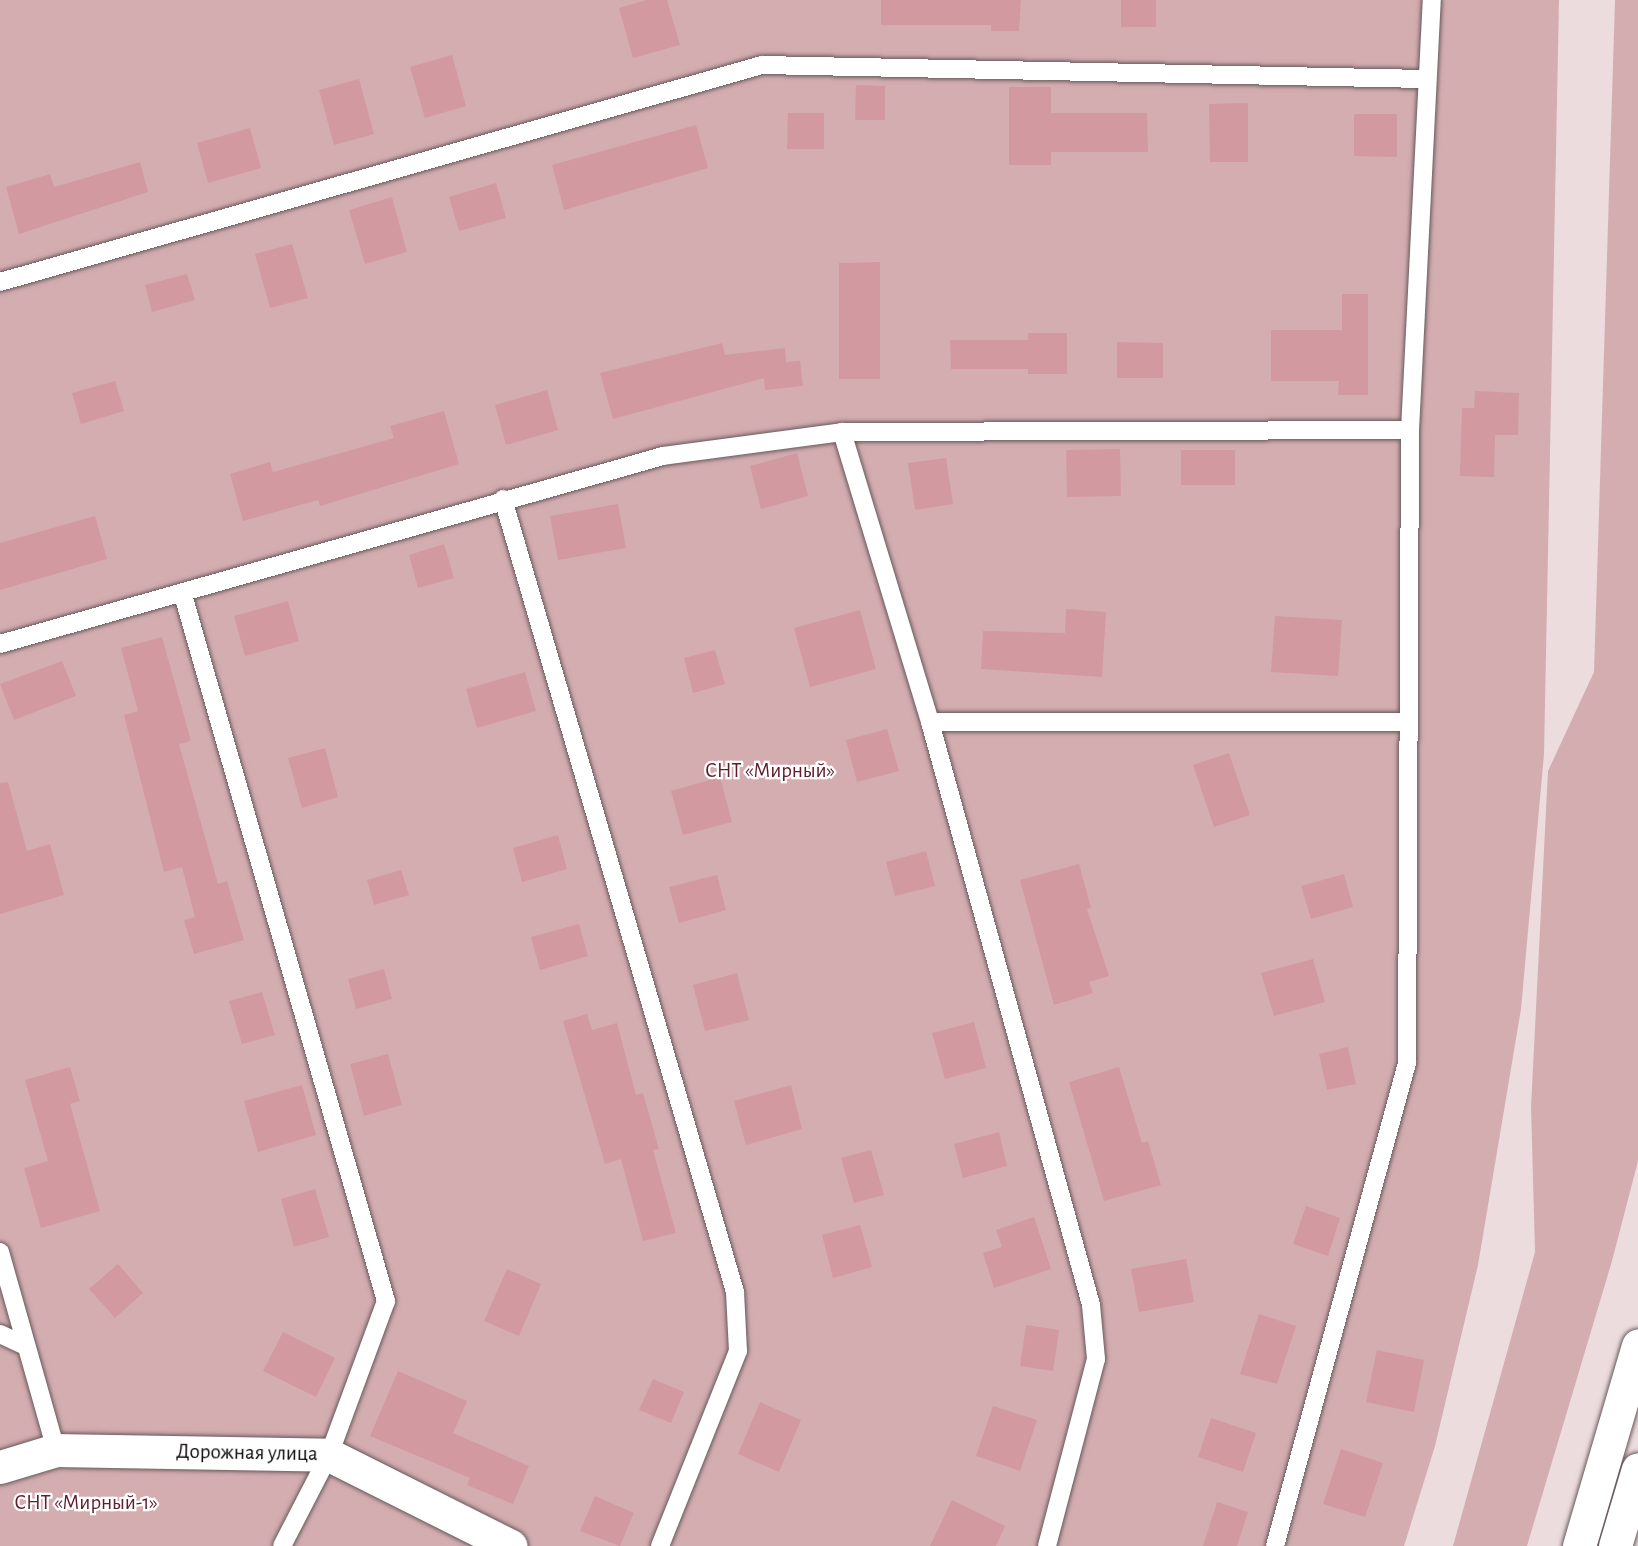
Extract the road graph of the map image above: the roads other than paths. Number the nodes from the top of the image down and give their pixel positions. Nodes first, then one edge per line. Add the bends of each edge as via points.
1 (1432, 0) edge
2 (1426, 79) junction
3 (0, 282) edge
4 (1410, 430) junction
5 (842, 432) junction
6 (503, 499) junction
7 (183, 595) junction
8 (0, 644) edge
9 (930, 722) junction
10 (1409, 722) junction
11 (0, 1252) edge
12 (0, 1334) edge
13 (26, 1346) junction
14 (1638, 1346) edge
15 (56, 1450) junction
16 (328, 1455) junction
17 (0, 1467) edge
18 (1638, 1469) edge
19 (282, 1546) edge
20 (511, 1546) edge
21 (660, 1546) edge
22 (1047, 1546) edge
23 (1275, 1546) edge
24 (1579, 1546) edge
25 (1615, 1546) edge

1 - 2 lane
2 - 3 lane via 762,65
2 - 4 lane
4 - 5 lane
4 - 10 lane
5 - 6 lane via 663,456
5 - 9 lane
6 - 7 lane
6 - 21 lane via 735,1292 738,1351
7 - 8 lane
7 - 16 lane via 386,1301
9 - 10 lane
9 - 22 lane via 1091,1305 1096,1359
10 - 23 lane via 1407,1063
11 - 13 lane
12 - 13 lane
13 - 15 lane
14 - 24 street
15 - 16 street, Дорожная улица
15 - 17 street, Дорожная улица
16 - 19 lane
16 - 20 street, Дорожная улица
18 - 25 street

